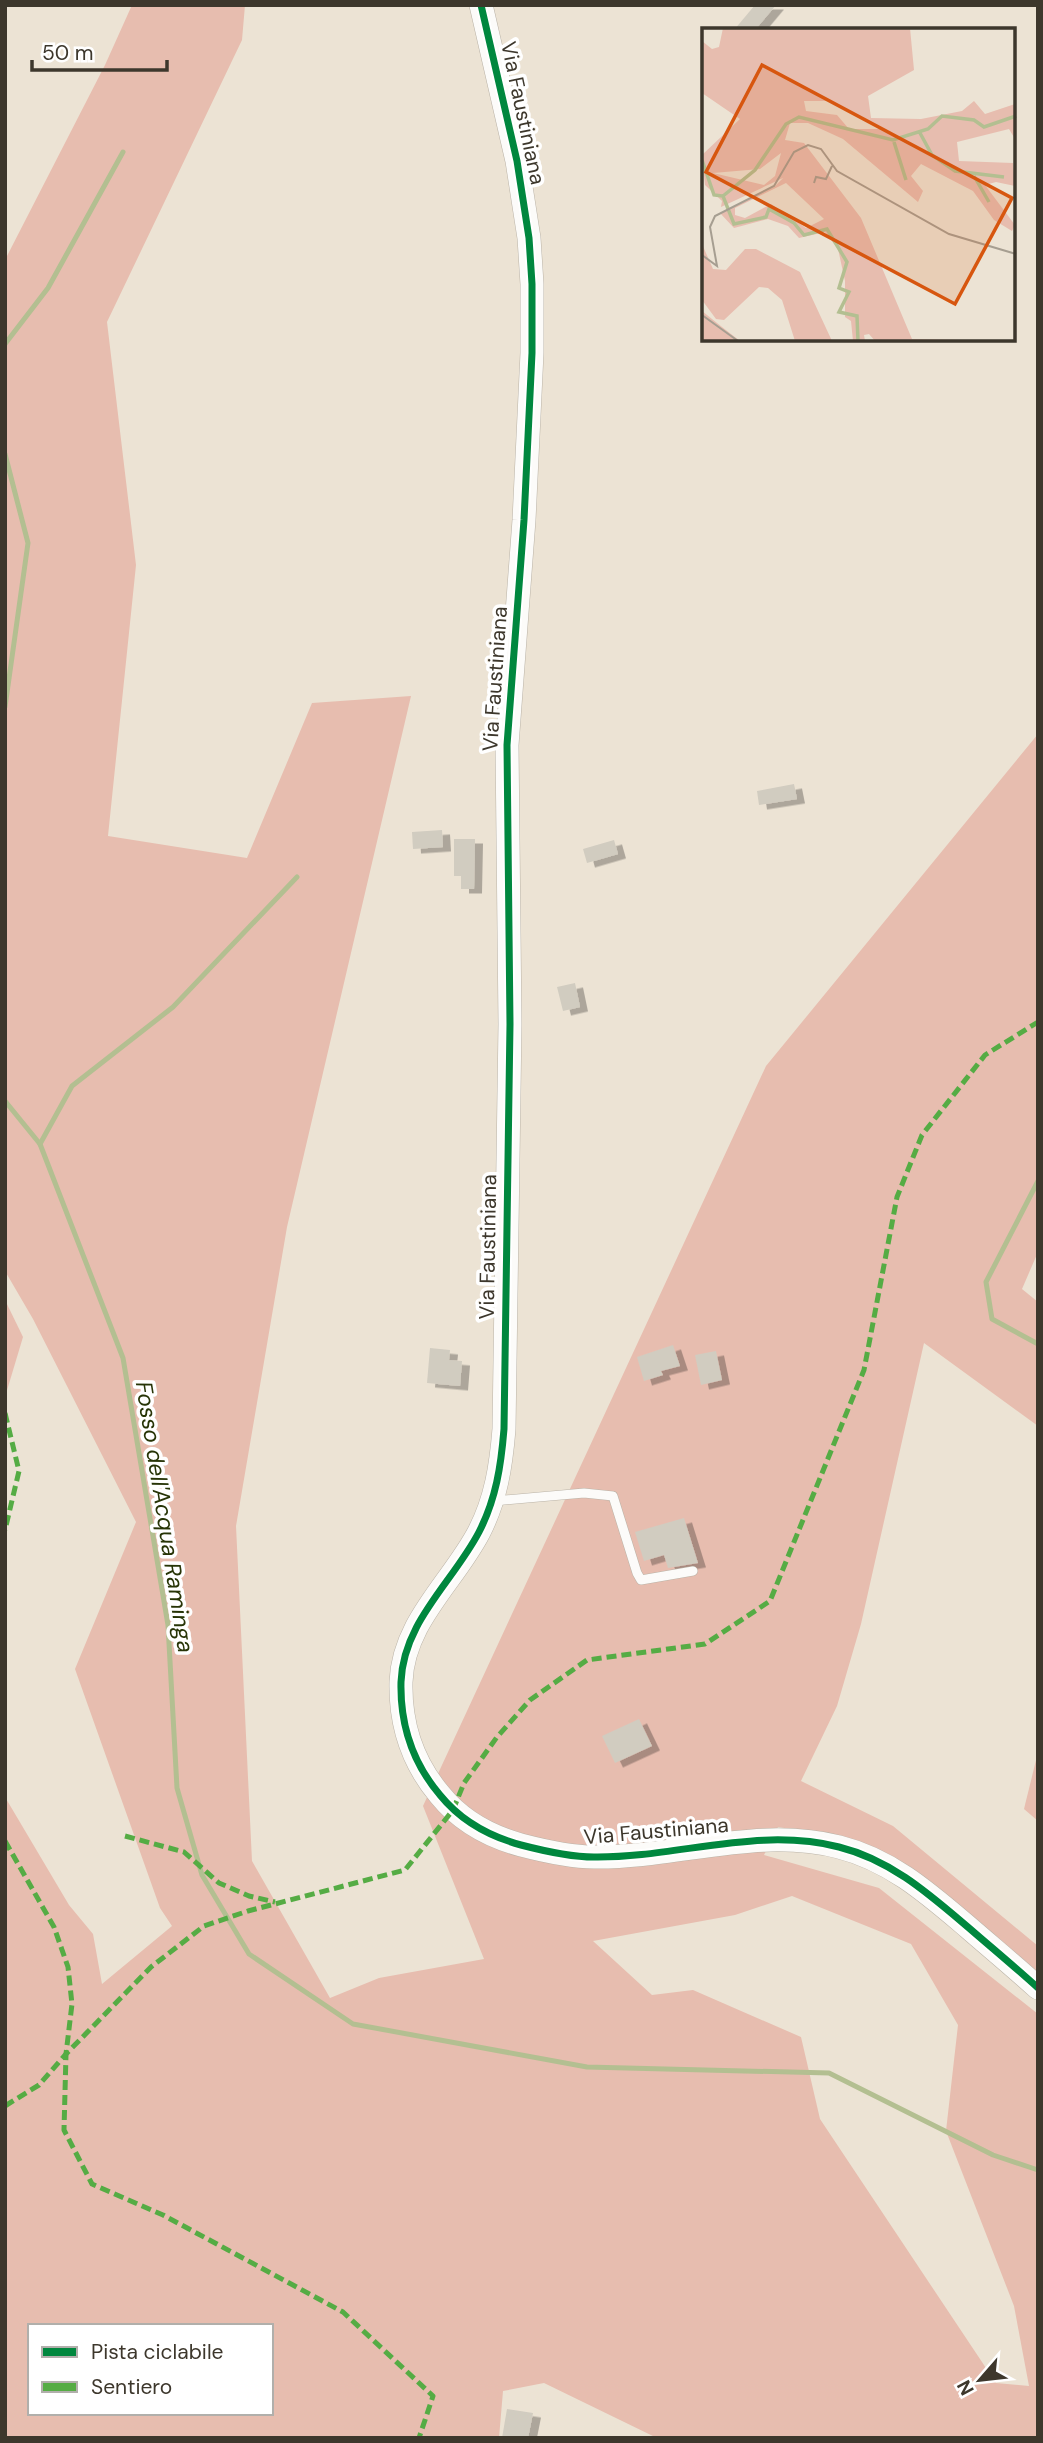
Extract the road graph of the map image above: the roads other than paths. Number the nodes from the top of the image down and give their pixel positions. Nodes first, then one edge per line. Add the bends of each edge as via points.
1 (481, 5) edge
2 (493, 1502) junction
3 (693, 1572) dead end
4 (1038, 1988) edge

1 - 2 street, Via Faustiniana via 524,199 533,327 508,729 505,1410
2 - 3 lane via 584,1493 613,1496 641,1580
2 - 4 street, Via Faustiniana via 473,1541 413,1631 402,1662 407,1737 426,1778 453,1810 507,1841 585,1857 773,1839 843,1848 887,1865 923,1889

